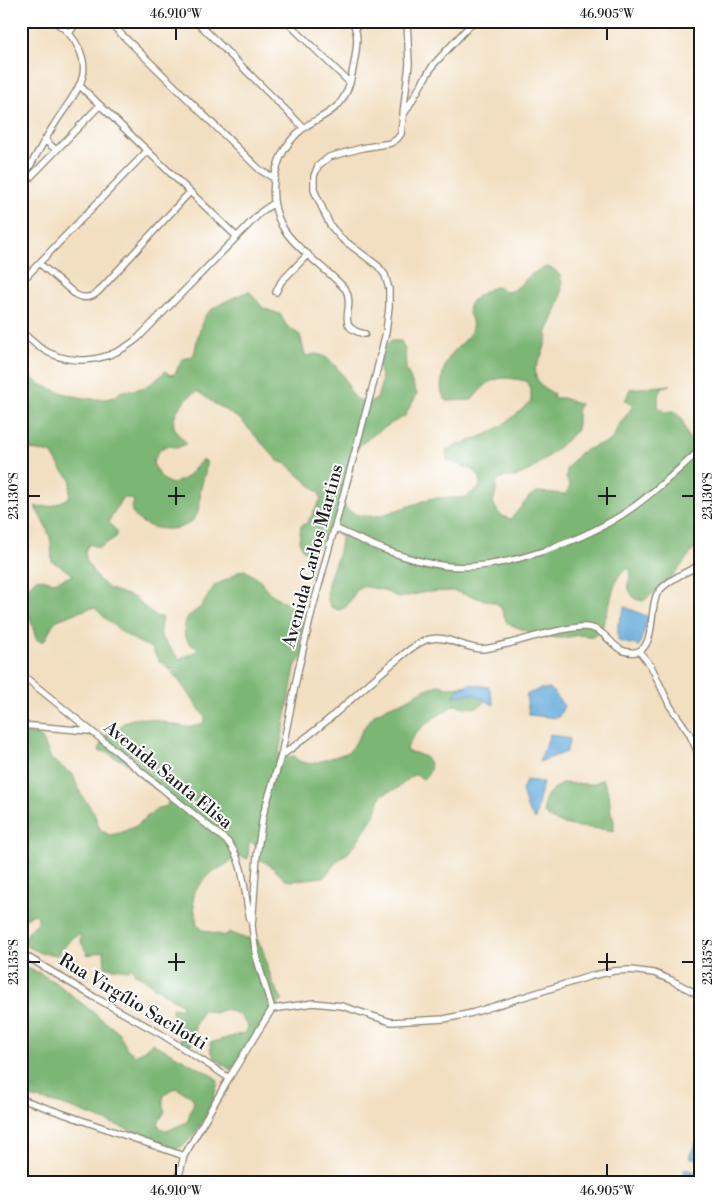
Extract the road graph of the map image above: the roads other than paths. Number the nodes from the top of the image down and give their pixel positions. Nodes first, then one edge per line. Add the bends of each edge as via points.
1 (53, 21) edge
2 (78, 21) edge
3 (108, 21) edge
4 (196, 21) edge
5 (286, 21) edge
6 (352, 21) edge
7 (407, 21) edge
8 (474, 21) edge
9 (69, 33) junction
10 (350, 83) junction
11 (79, 85) junction
12 (100, 105) junction
13 (402, 116) junction
14 (304, 128) junction
15 (44, 140) junction
16 (41, 147) junction
17 (56, 150) junction
18 (147, 150) junction
19 (47, 160) junction
20 (274, 178) junction
21 (21, 182) edge
22 (21, 187) edge
23 (190, 192) junction
24 (274, 203) junction
25 (237, 237) junction
26 (308, 254) junction
27 (39, 263) junction
28 (21, 282) edge
29 (276, 292) dead end
30 (21, 331) edge
31 (365, 334) dead end
32 (701, 449) edge
33 (335, 528) junction
34 (701, 565) edge
35 (638, 652) junction
36 (21, 674) edge
37 (21, 725) edge
38 (89, 731) junction
39 (281, 756) junction
40 (701, 759) edge
41 (252, 926) junction
42 (21, 953) edge
43 (701, 996) edge
44 (272, 1010) junction
45 (229, 1078) junction
46 (21, 1099) edge
47 (184, 1156) junction
48 (177, 1183) edge

1 - 9 street
2 - 9 street
3 - 20 street via 260,170
4 - 14 street
5 - 10 street
6 - 10 street via 357,43
7 - 13 street via 409,64
8 - 13 street, Avenida Carlos Martins via 434,64
9 - 11 street via 82,61
10 - 14 street via 343,99 334,108
11 - 12 street
11 - 15 street
12 - 17 street
12 - 18 street
13 - 33 street, Avenida Carlos Martins via 401,134 397,139 329,157 318,166 314,176 314,190 330,225 341,238 378,266 389,289 386,332
14 - 20 street via 286,147
15 - 16 street
15 - 17 street
16 - 19 street
16 - 21 street
17 - 19 street
18 - 23 street
18 - 27 street
19 - 22 street
20 - 24 street
23 - 25 street
23 - 27 street via 92,296 76,296
24 - 25 street
24 - 26 street via 287,233
25 - 30 street via 126,348 90,360 74,360 38,346
26 - 29 street via 281,282
26 - 31 street via 346,290 350,298 348,325
27 - 28 street
32 - 33 street via 631,509 576,540 525,557 476,566 446,566 394,554
33 - 39 street, Avenida Carlos Martins via 312,611
34 - 35 street via 660,590 653,607 650,636
35 - 39 street via 616,648 604,633 591,627 570,628 480,649 439,638 427,640 411,648
35 - 40 street via 651,666 670,706 690,733
36 - 38 street, Avenida Santa Elisa
37 - 38 street
38 - 41 street, Avenida Santa Elisa via 228,842 239,860
39 - 41 street, Avenida Carlos Martins via 263,815
41 - 44 street, Avenida Carlos Martins via 256,956
42 - 45 street, Rua Virgílio Sacilotti via 161,1034
43 - 44 street via 662,976 630,970 591,976 444,1019 391,1022 342,1006 314,1003
44 - 45 street
45 - 47 street
46 - 47 street
47 - 48 street

